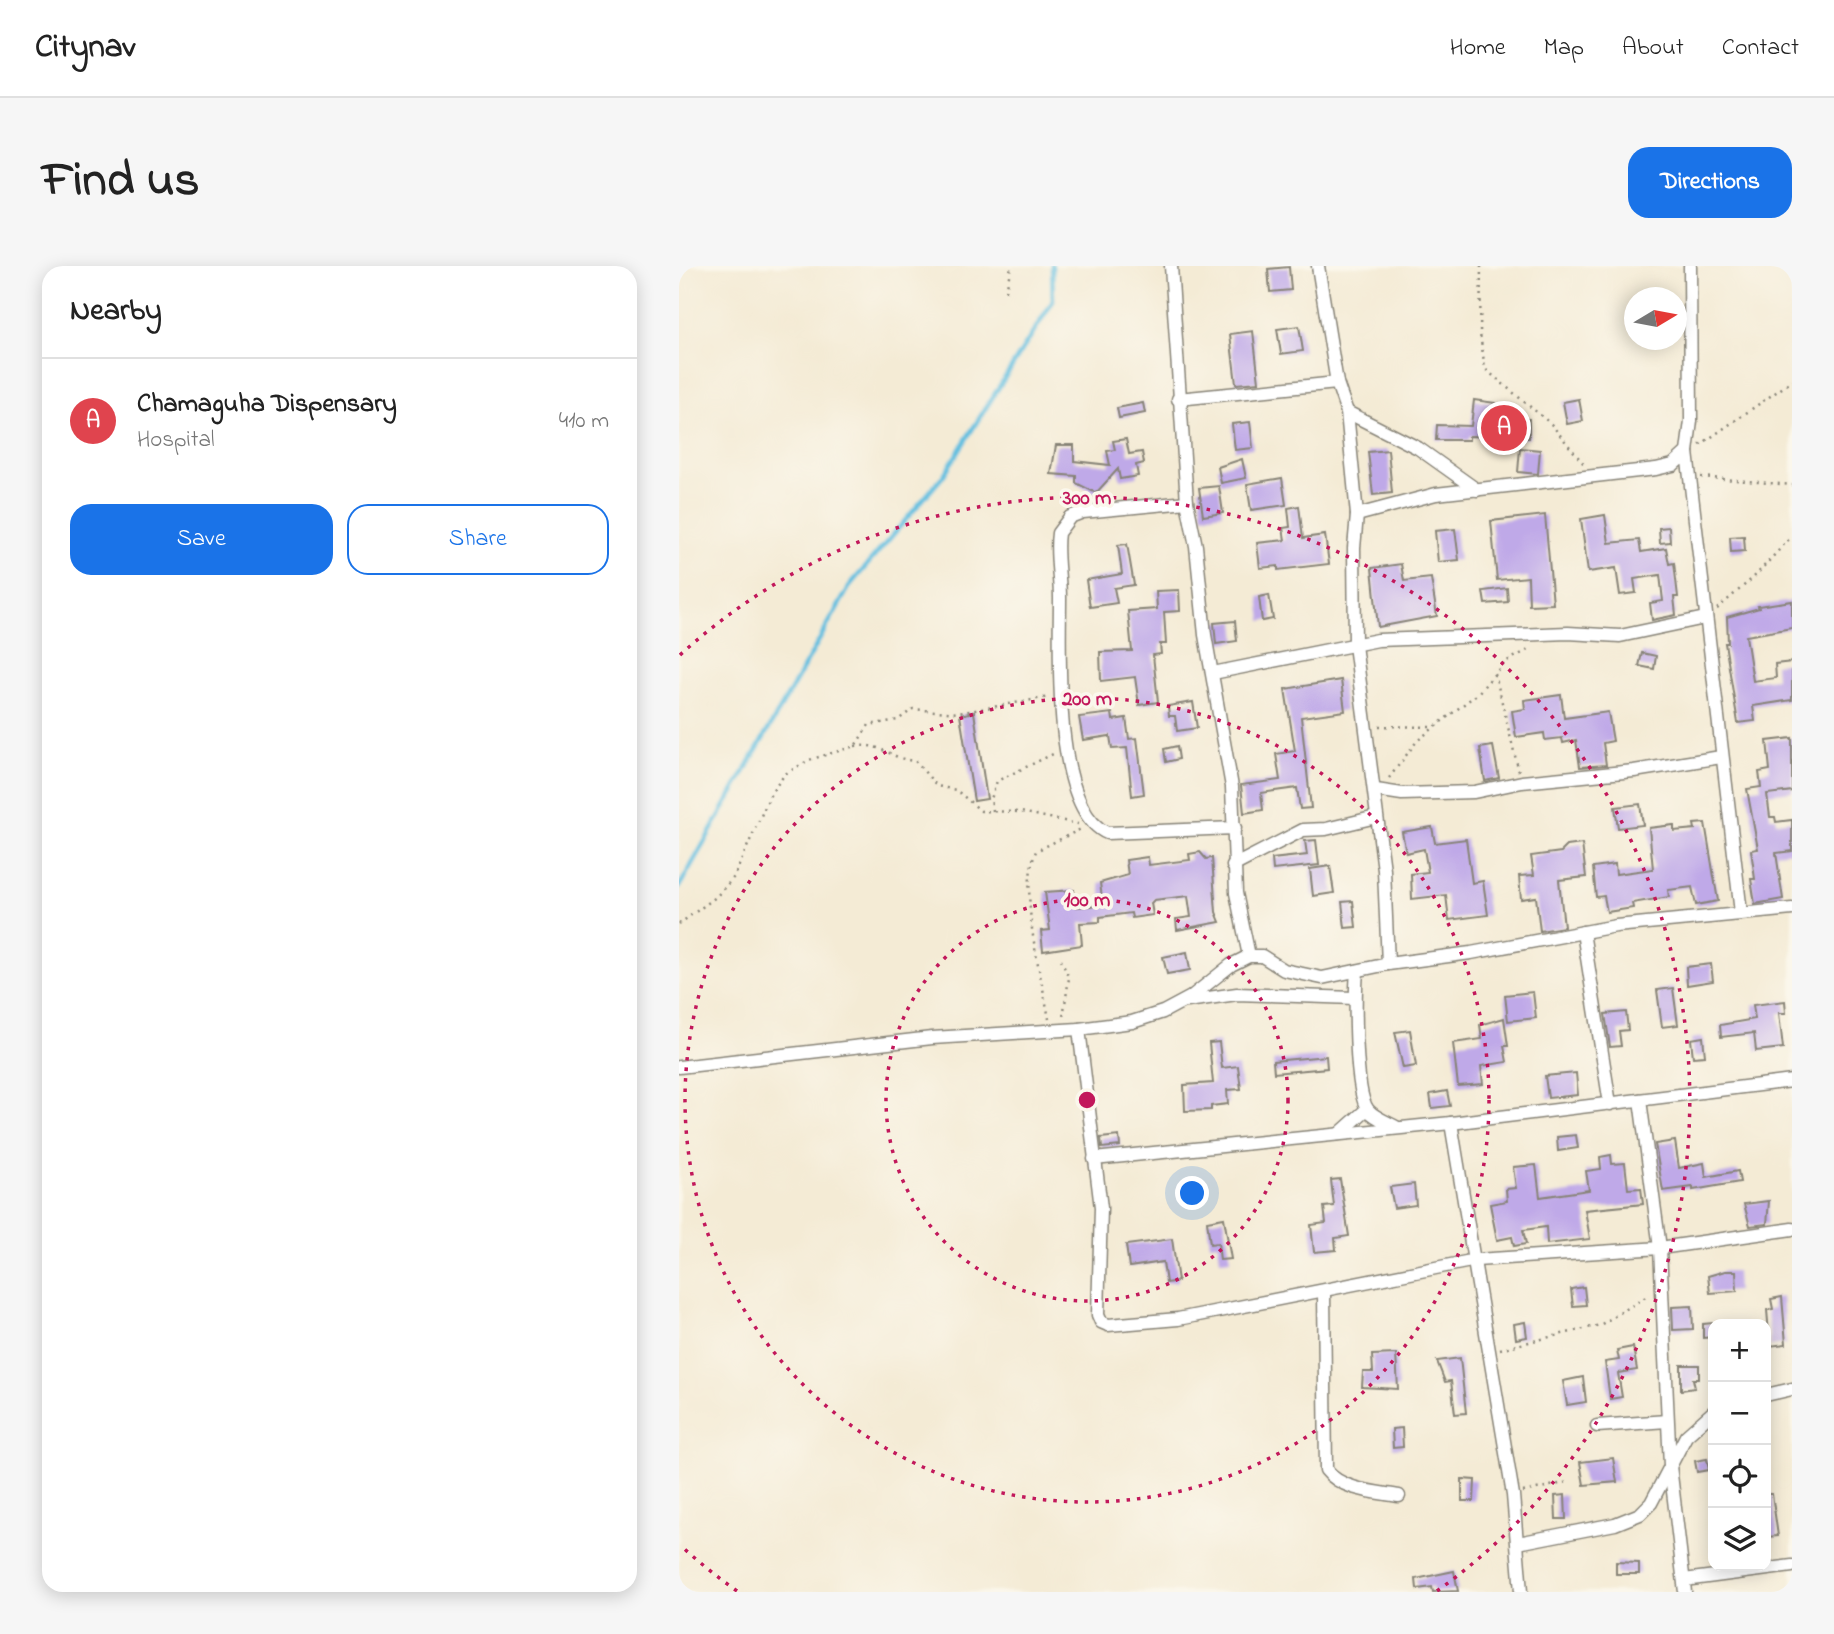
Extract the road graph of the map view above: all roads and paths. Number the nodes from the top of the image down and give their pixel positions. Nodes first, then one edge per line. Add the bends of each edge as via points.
1 (1011, 266) edge
2 (1171, 266) edge
3 (1318, 266) edge
4 (1481, 266) edge
5 (1690, 266) edge
6 (1006, 290) dead end
7 (1792, 382) edge
8 (1338, 383) junction
9 (1178, 399) junction
10 (1347, 412) junction
11 (1687, 452) junction
12 (1596, 476) junction
13 (1691, 476) junction
14 (1792, 485) edge
15 (1477, 490) junction
16 (1187, 502) junction
17 (1357, 515) junction
18 (1792, 536) edge
19 (1705, 618) junction
20 (1355, 645) junction
21 (1533, 648) dead end
22 (1213, 673) junction
23 (1495, 674) junction
24 (1060, 696) junction
25 (1434, 726) junction
26 (1368, 727) junction
27 (1064, 740) junction
28 (855, 746) junction
29 (1721, 757) junction
30 (1522, 782) junction
31 (1376, 790) junction
32 (993, 811) junction
33 (1376, 817) junction
34 (1235, 828) junction
35 (1233, 866) junction
36 (1792, 909) edge
37 (1741, 913) junction
38 (679, 924) edge
39 (1583, 932) junction
40 (1249, 956) junction
41 (1061, 960) dead end
42 (1388, 964) junction
43 (1356, 971) junction
44 (1354, 998) junction
45 (1182, 1002) junction
46 (1056, 1029) junction
47 (1079, 1029) junction
48 (679, 1067) edge
49 (1792, 1081) edge
50 (1640, 1100) junction
51 (1611, 1104) junction
52 (1367, 1109) junction
53 (1451, 1123) junction
54 (1396, 1127) junction
55 (1338, 1135) junction
56 (1094, 1159) junction
57 (1792, 1228) edge
58 (1660, 1248) junction
59 (1475, 1260) junction
60 (1661, 1289) junction
61 (1324, 1292) junction
62 (1491, 1351) junction
63 (1792, 1389) edge
64 (1771, 1394) edge
65 (1708, 1416) edge
66 (1667, 1421) junction
67 (1597, 1426) dead end
68 (1670, 1466) junction
69 (1568, 1482) dead end
70 (1513, 1495) junction
71 (1399, 1496) dead end
72 (1518, 1543) junction
73 (1792, 1566) edge
74 (1684, 1586) edge
75 (1521, 1592) edge

1 - 6 path
2 - 9 street
3 - 8 street
4 - 12 path via 1480,345 1485,369 1551,424
5 - 11 street
7 - 11 path
8 - 9 street
8 - 10 street
9 - 16 street
10 - 15 street via 1418,448
10 - 17 street
11 - 12 street via 1667,467
11 - 13 street
12 - 15 street
13 - 14 path
13 - 19 street
15 - 17 street via 1412,498
16 - 22 street
16 - 24 street via 1083,512 1062,526 1056,542
17 - 20 street
18 - 19 path via 1754,577
19 - 20 street via 1635,635 1399,639
19 - 29 street
20 - 22 street
20 - 26 street
21 - 23 path via 1505,662
22 - 34 street
23 - 25 path via 1464,706
23 - 30 path
24 - 27 street
24 - 28 path via 958,713 911,709 898,720 869,725
25 - 26 path
25 - 31 path
26 - 31 street
27 - 32 path via 1049,758 997,781 991,799
27 - 34 street via 1085,816 1097,829 1107,833
28 - 32 path via 879,746 903,760 915,761 937,786 956,790 977,809
28 - 38 path via 809,760 785,774 771,793 734,877 716,897
29 - 30 street
29 - 37 street
30 - 31 street via 1473,792
31 - 33 street
32 - 46 path via 1030,813 1087,826 1036,851 1031,864 1031,910
33 - 35 street via 1303,830
33 - 42 street via 1386,883
34 - 35 street
35 - 40 street
36 - 37 street
37 - 39 street
39 - 42 street
39 - 51 street
40 - 43 street via 1262,956 1297,975 1322,978
40 - 45 street
41 - 46 path via 1069,978
42 - 43 street
43 - 44 street
44 - 45 street via 1237,994
44 - 52 street
45 - 47 street via 1132,1021
46 - 47 street
46 - 48 street
47 - 56 street
49 - 50 street
50 - 51 street
50 - 58 street
51 - 53 street
52 - 54 street
52 - 55 street
53 - 54 street
53 - 59 street
54 - 55 street
55 - 56 street
56 - 61 street via 1101,1208 1097,1303 1101,1322 1146,1323
57 - 58 street
58 - 59 street
58 - 60 street
59 - 61 street
59 - 62 street
60 - 62 path via 1600,1325
60 - 66 street
61 - 71 street via 1326,1470 1350,1485
62 - 70 street
63 - 64 street
65 - 68 street via 1686,1436
66 - 67 street
66 - 68 street
68 - 72 street via 1651,1503 1633,1518
68 - 74 street
69 - 70 path
70 - 72 street
72 - 75 street
73 - 74 street

